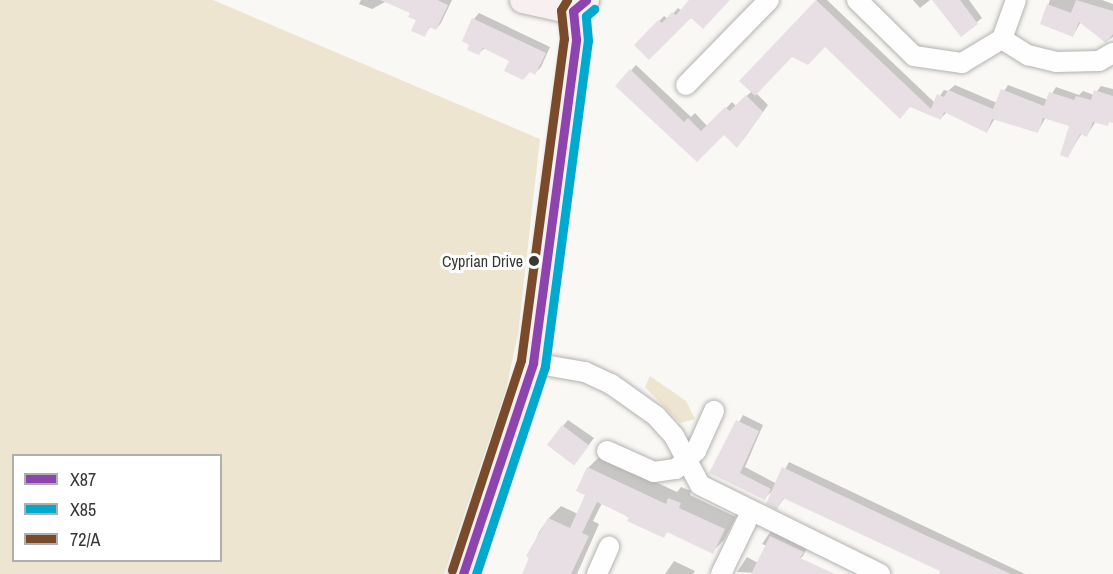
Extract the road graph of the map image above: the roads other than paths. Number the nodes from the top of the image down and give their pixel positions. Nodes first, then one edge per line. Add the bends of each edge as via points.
1 (523, 0) edge
2 (769, 0) edge
3 (857, 0) edge
4 (1016, 0) edge
5 (580, 6) edge
6 (1002, 39) junction
7 (1113, 54) edge
8 (686, 85) dead end
9 (533, 363) junction
10 (714, 411) dead end
11 (607, 452) dead end
12 (686, 463) junction
13 (751, 512) junction
14 (609, 547) dead end
15 (463, 574) edge
16 (597, 574) edge
17 (721, 574) edge
18 (880, 574) edge

1 - 5 main road
2 - 8 street
3 - 6 street via 914,56 962,63
4 - 6 street
5 - 9 main road
6 - 7 street via 1028,55 1056,62 1099,61
9 - 12 street via 585,372 636,400 674,436
9 - 15 main road
10 - 12 street via 696,451
11 - 12 street via 654,472 664,473
12 - 13 street via 700,485
13 - 17 street
13 - 18 street
14 - 16 street

